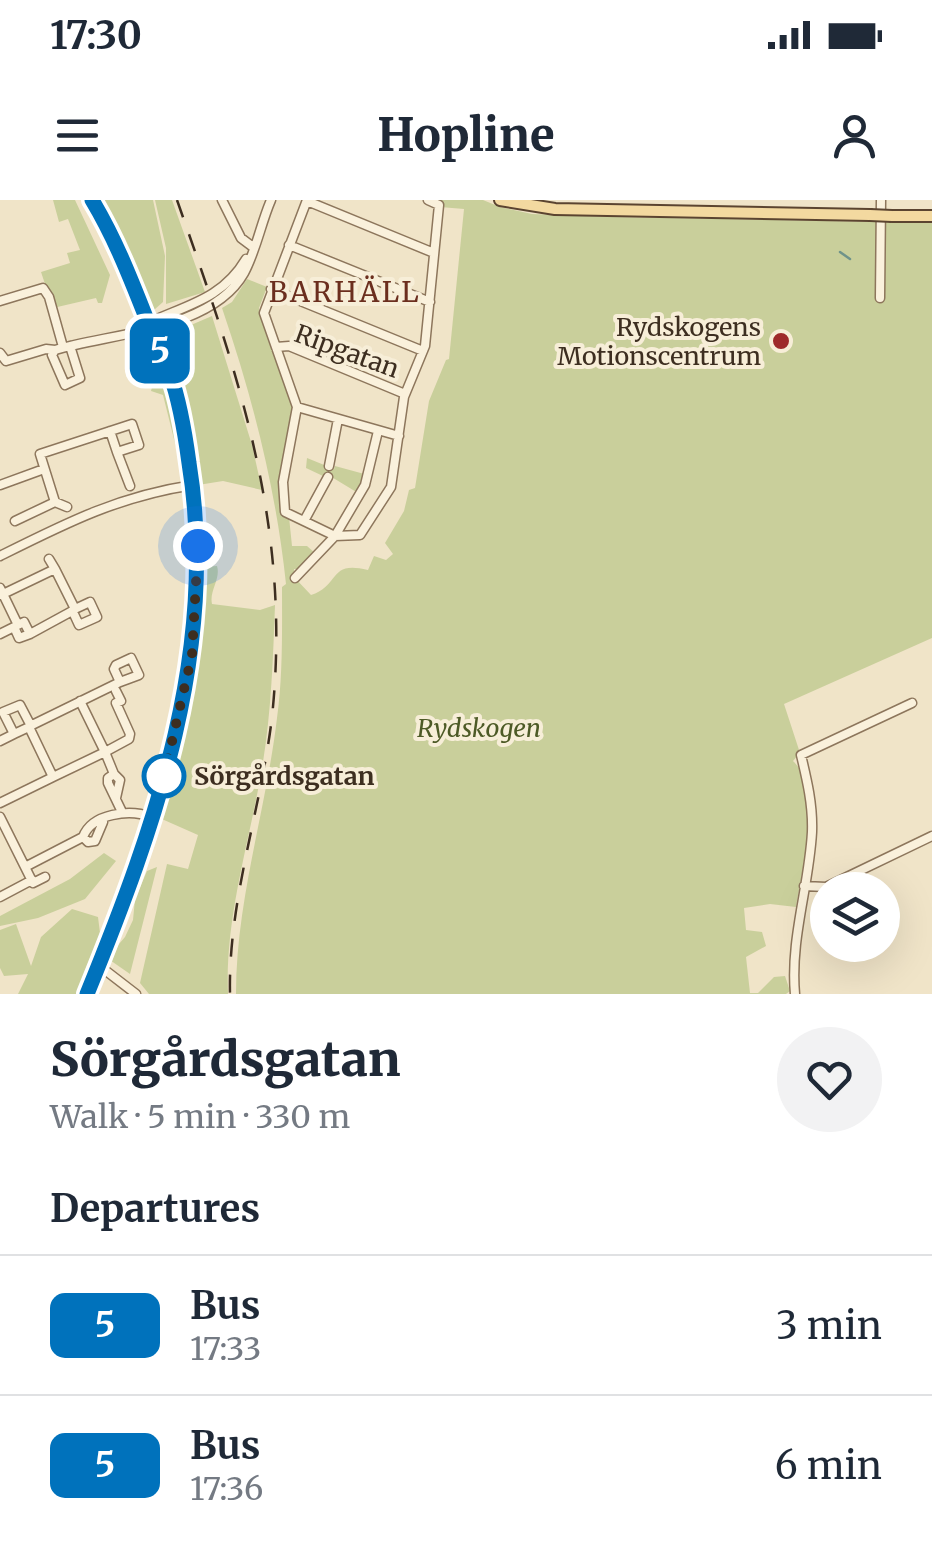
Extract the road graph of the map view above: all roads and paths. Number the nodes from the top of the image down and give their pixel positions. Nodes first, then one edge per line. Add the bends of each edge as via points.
1 (92, 200) edge
2 (222, 200) edge
3 (271, 200) edge
4 (307, 200) edge
5 (428, 200) edge
6 (500, 200) edge
7 (881, 200) edge
8 (932, 216) edge
9 (289, 244) junction
10 (253, 246) junction
11 (434, 253) junction
12 (271, 289) junction
13 (880, 298) dead end
14 (0, 302) edge
15 (430, 302) junction
16 (152, 325) junction
17 (63, 347) junction
18 (276, 347) junction
19 (423, 351) junction
20 (3, 357) edge
21 (405, 394) junction
22 (297, 407) junction
23 (338, 419) junction
24 (378, 431) junction
25 (110, 432) junction
26 (399, 436) junction
27 (117, 452) junction
28 (330, 466) dead end
29 (44, 470) junction
30 (328, 476) dead end
31 (0, 484) edge
32 (193, 485) junction
33 (130, 486) dead end
34 (55, 502) junction
35 (67, 508) dead end
36 (15, 521) dead end
37 (304, 522) junction
38 (334, 536) junction
39 (0, 556) edge
40 (48, 558) dead end
41 (55, 569) junction
42 (295, 578) dead end
43 (1, 592) edge
44 (16, 626) junction
45 (0, 634) edge
46 (80, 701) junction
47 (912, 703) dead end
48 (30, 726) junction
49 (14, 734) junction
50 (0, 741) edge
51 (104, 752) junction
52 (54, 777) junction
53 (0, 803) edge
54 (122, 812) junction
55 (151, 817) junction
56 (1, 820) edge
57 (932, 836) edge
58 (25, 867) junction
59 (45, 877) dead end
60 (32, 880) junction
61 (804, 886) junction
62 (0, 896) edge
63 (102, 972) junction
64 (88, 994) edge
65 (136, 994) edge
66 (795, 994) edge

1 - 16 street
2 - 10 street via 241,238
3 - 10 street
4 - 9 street
4 - 11 street
5 - 11 street via 439,204
6 - 8 main road, bridge via 555,209
7 - 13 street
9 - 12 street
9 - 15 street
10 - 16 street via 214,295
11 - 15 street
12 - 18 street via 264,313
12 - 19 street
14 - 17 street via 43,288
15 - 19 street
16 - 17 street
16 - 32 street via 169,370
17 - 20 street
18 - 21 street, Ripgatan via 288,346
18 - 22 street
19 - 21 street
21 - 26 street
22 - 23 street
22 - 37 street via 283,494 286,512
23 - 24 street
23 - 28 street
24 - 26 street
24 - 38 street via 369,475
25 - 27 street
25 - 27 street via 132,424 139,445
25 - 29 street via 40,454
26 - 38 street via 385,499 360,535
27 - 33 street
29 - 31 street
29 - 34 street
30 - 37 street
32 - 39 street via 96,509
32 - 55 street via 198,566 192,655
34 - 35 street
34 - 36 street
37 - 38 street
38 - 42 street
40 - 41 street
41 - 43 street
41 - 44 street via 74,610 30,634 24,622
43 - 44 street
44 - 45 street
46 - 48 street
46 - 51 street
46 - 51 street via 118,687 116,703 129,739
47 - 61 street via 801,755 812,816
48 - 49 street
48 - 49 street via 20,705 4,712
48 - 52 street
49 - 50 street
51 - 52 street
51 - 54 street via 120,780 116,798
52 - 53 street
54 - 55 street
54 - 58 street
55 - 63 street
56 - 58 street
57 - 61 street via 826,887
58 - 60 street
59 - 60 street
60 - 62 street
61 - 66 street
63 - 64 street
63 - 64 street
63 - 65 street

